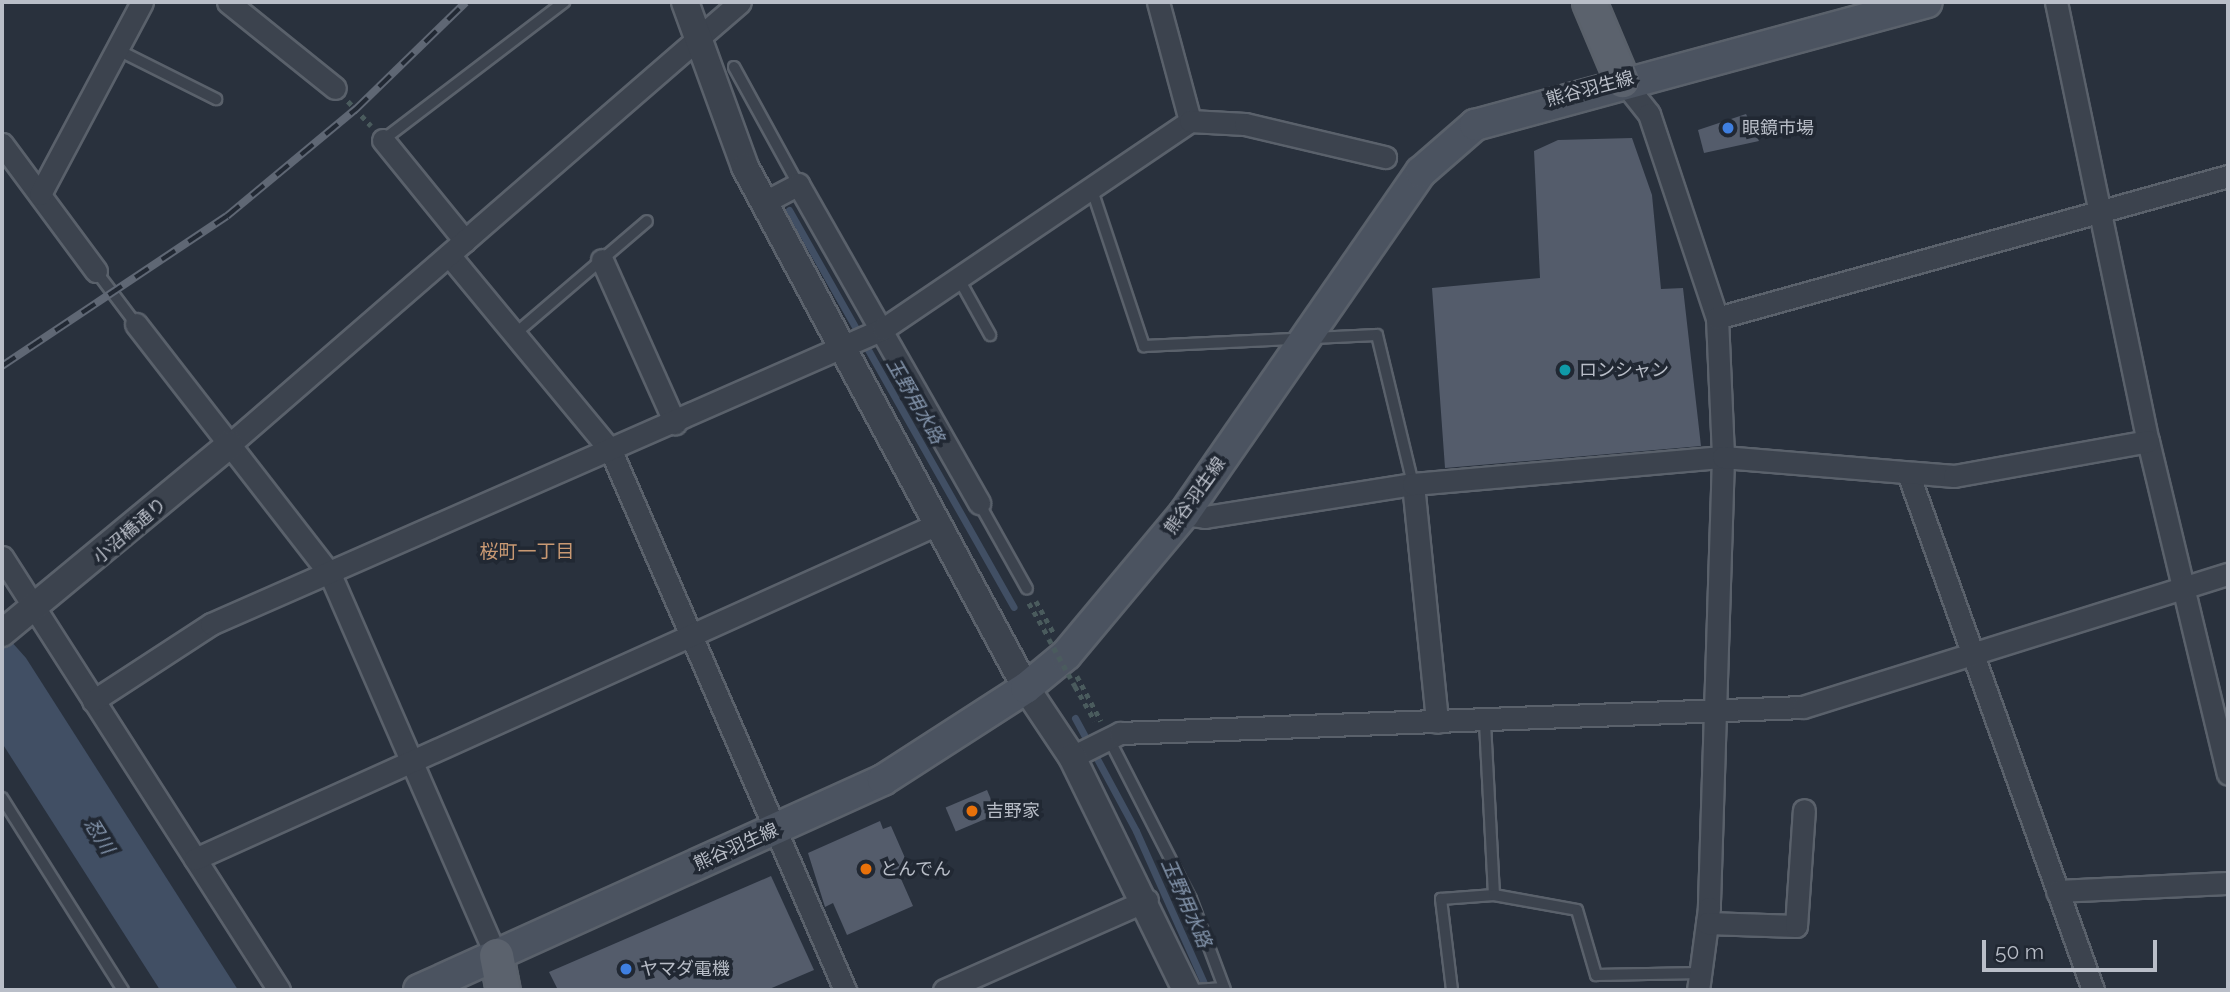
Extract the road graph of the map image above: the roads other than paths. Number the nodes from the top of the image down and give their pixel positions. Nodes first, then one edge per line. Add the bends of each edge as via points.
1 (142, 2) edge
2 (228, 2) edge
3 (564, 2) edge
4 (685, 2) edge
5 (740, 2) edge
6 (1158, 2) edge
7 (1589, 2) edge
8 (1927, 2) edge
9 (2056, 2) edge
10 (696, 41) junction
11 (118, 50) junction
12 (734, 67) dead end
13 (1622, 80) junction
14 (335, 88) road end
15 (216, 99) dead end
16 (1190, 121) junction
17 (383, 140) joint
18 (2, 144) edge
19 (1385, 157) dead end
20 (2228, 176) edge
21 (798, 184) junction
22 (1091, 187) junction
23 (40, 194) junction
24 (763, 203) junction
25 (2100, 212) junction
26 (647, 221) dead end
27 (457, 248) junction
28 (602, 260) junction
29 (96, 271) joint
30 (960, 281) junction
31 (1717, 318) junction
32 (136, 324) joint
33 (878, 332) junction
34 (516, 333) junction
35 (990, 335) dead end
36 (1307, 337) junction
37 (848, 344) junction
38 (675, 423) junction
39 (2148, 441) junction
40 (229, 445) junction
41 (611, 452) junction
42 (1723, 457) junction
43 (1909, 476) junction
44 (1413, 484) junction
45 (979, 503) joint
46 (1184, 514) junction
47 (940, 523) junction
48 (2, 557) edge
49 (330, 574) junction
50 (2228, 574) edge
51 (1027, 589) road end
52 (2183, 592) junction
53 (33, 611) junction
54 (2, 633) edge
55 (690, 635) junction
56 (1972, 658) junction
57 (1027, 688) junction
58 (93, 701) junction
59 (1712, 713) junction
60 (1437, 722) junction
61 (1485, 723) junction
62 (1105, 734) junction
63 (1075, 756) junction
64 (412, 762) junction
65 (2228, 773) edge
66 (2, 799) edge
67 (1804, 810) dead end
68 (775, 829) junction
69 (195, 859) junction
70 (2228, 883) edge
71 (2057, 891) junction
72 (1494, 894) junction
73 (1147, 900) junction
74 (1707, 923) junction
75 (496, 955) junction
76 (1699, 982) edge
77 (1224, 989) edge
78 (123, 990) edge
79 (279, 990) edge
80 (419, 990) edge
81 (503, 990) edge
82 (845, 990) edge
83 (944, 990) edge
84 (1186, 990) edge
85 (1196, 990) edge
86 (1452, 990) edge
87 (2092, 990) edge

1 - 11 street
2 - 14 street
3 - 17 lane
4 - 10 street
5 - 10 street
6 - 16 street
7 - 13 main road
8 - 13 main road, 熊谷羽生線
9 - 25 street
10 - 24 street
10 - 27 street
11 - 15 lane
11 - 23 street
12 - 21 lane
13 - 31 street via 1649,114
13 - 36 main road, 熊谷羽生線 via 1509,111 1443,149
16 - 19 street via 1245,124
16 - 22 street
17 - 27 street
18 - 23 street
20 - 25 street
21 - 24 street
21 - 33 street
22 - 30 street
22 - 36 lane via 1144,346
23 - 29 street
24 - 37 street
25 - 31 street
25 - 39 street
26 - 28 lane
27 - 34 street
27 - 40 street
28 - 34 lane
28 - 38 street
29 - 32 lane
30 - 33 street
30 - 35 lane
31 - 42 street
32 - 40 street
33 - 37 street
33 - 45 street
34 - 41 street
36 - 44 lane via 1377,335
36 - 46 main road, 熊谷羽生線
37 - 38 street
37 - 47 street
38 - 41 street
39 - 43 street via 1955,476
39 - 52 street
40 - 49 street
40 - 53 street, 小沼橋通り
41 - 49 street
41 - 55 street
42 - 43 street
42 - 44 street
42 - 59 street
43 - 56 street
44 - 46 street via 1205,517
44 - 60 street
45 - 51 lane
46 - 57 main road, 熊谷羽生線 via 1066,655
47 - 55 street
47 - 57 street
48 - 53 street
49 - 58 street via 187,636
49 - 64 street
50 - 52 street
52 - 56 street
52 - 65 street
53 - 54 street, 小沼橋通り
53 - 58 street
55 - 64 street
55 - 68 street
56 - 59 street via 1803,707
56 - 71 street
57 - 63 street
57 - 68 main road, 熊谷羽生線 via 883,780
58 - 69 street
59 - 61 street
59 - 74 street
60 - 61 street
60 - 62 street
61 - 72 lane
62 - 63 street
62 - 77 lane via 1191,899
63 - 73 street
64 - 69 street
64 - 75 street
66 - 78 lane
67 - 74 street via 1796,926
68 - 75 main road, 熊谷羽生線
68 - 82 street
69 - 79 street
70 - 71 street
71 - 87 street
72 - 76 lane via 1577,910 1596,975
72 - 86 lane via 1441,899
73 - 83 street
73 - 84 street
74 - 76 street
75 - 80 main road, 熊谷羽生線
75 - 81 main road
77 - 85 lane

